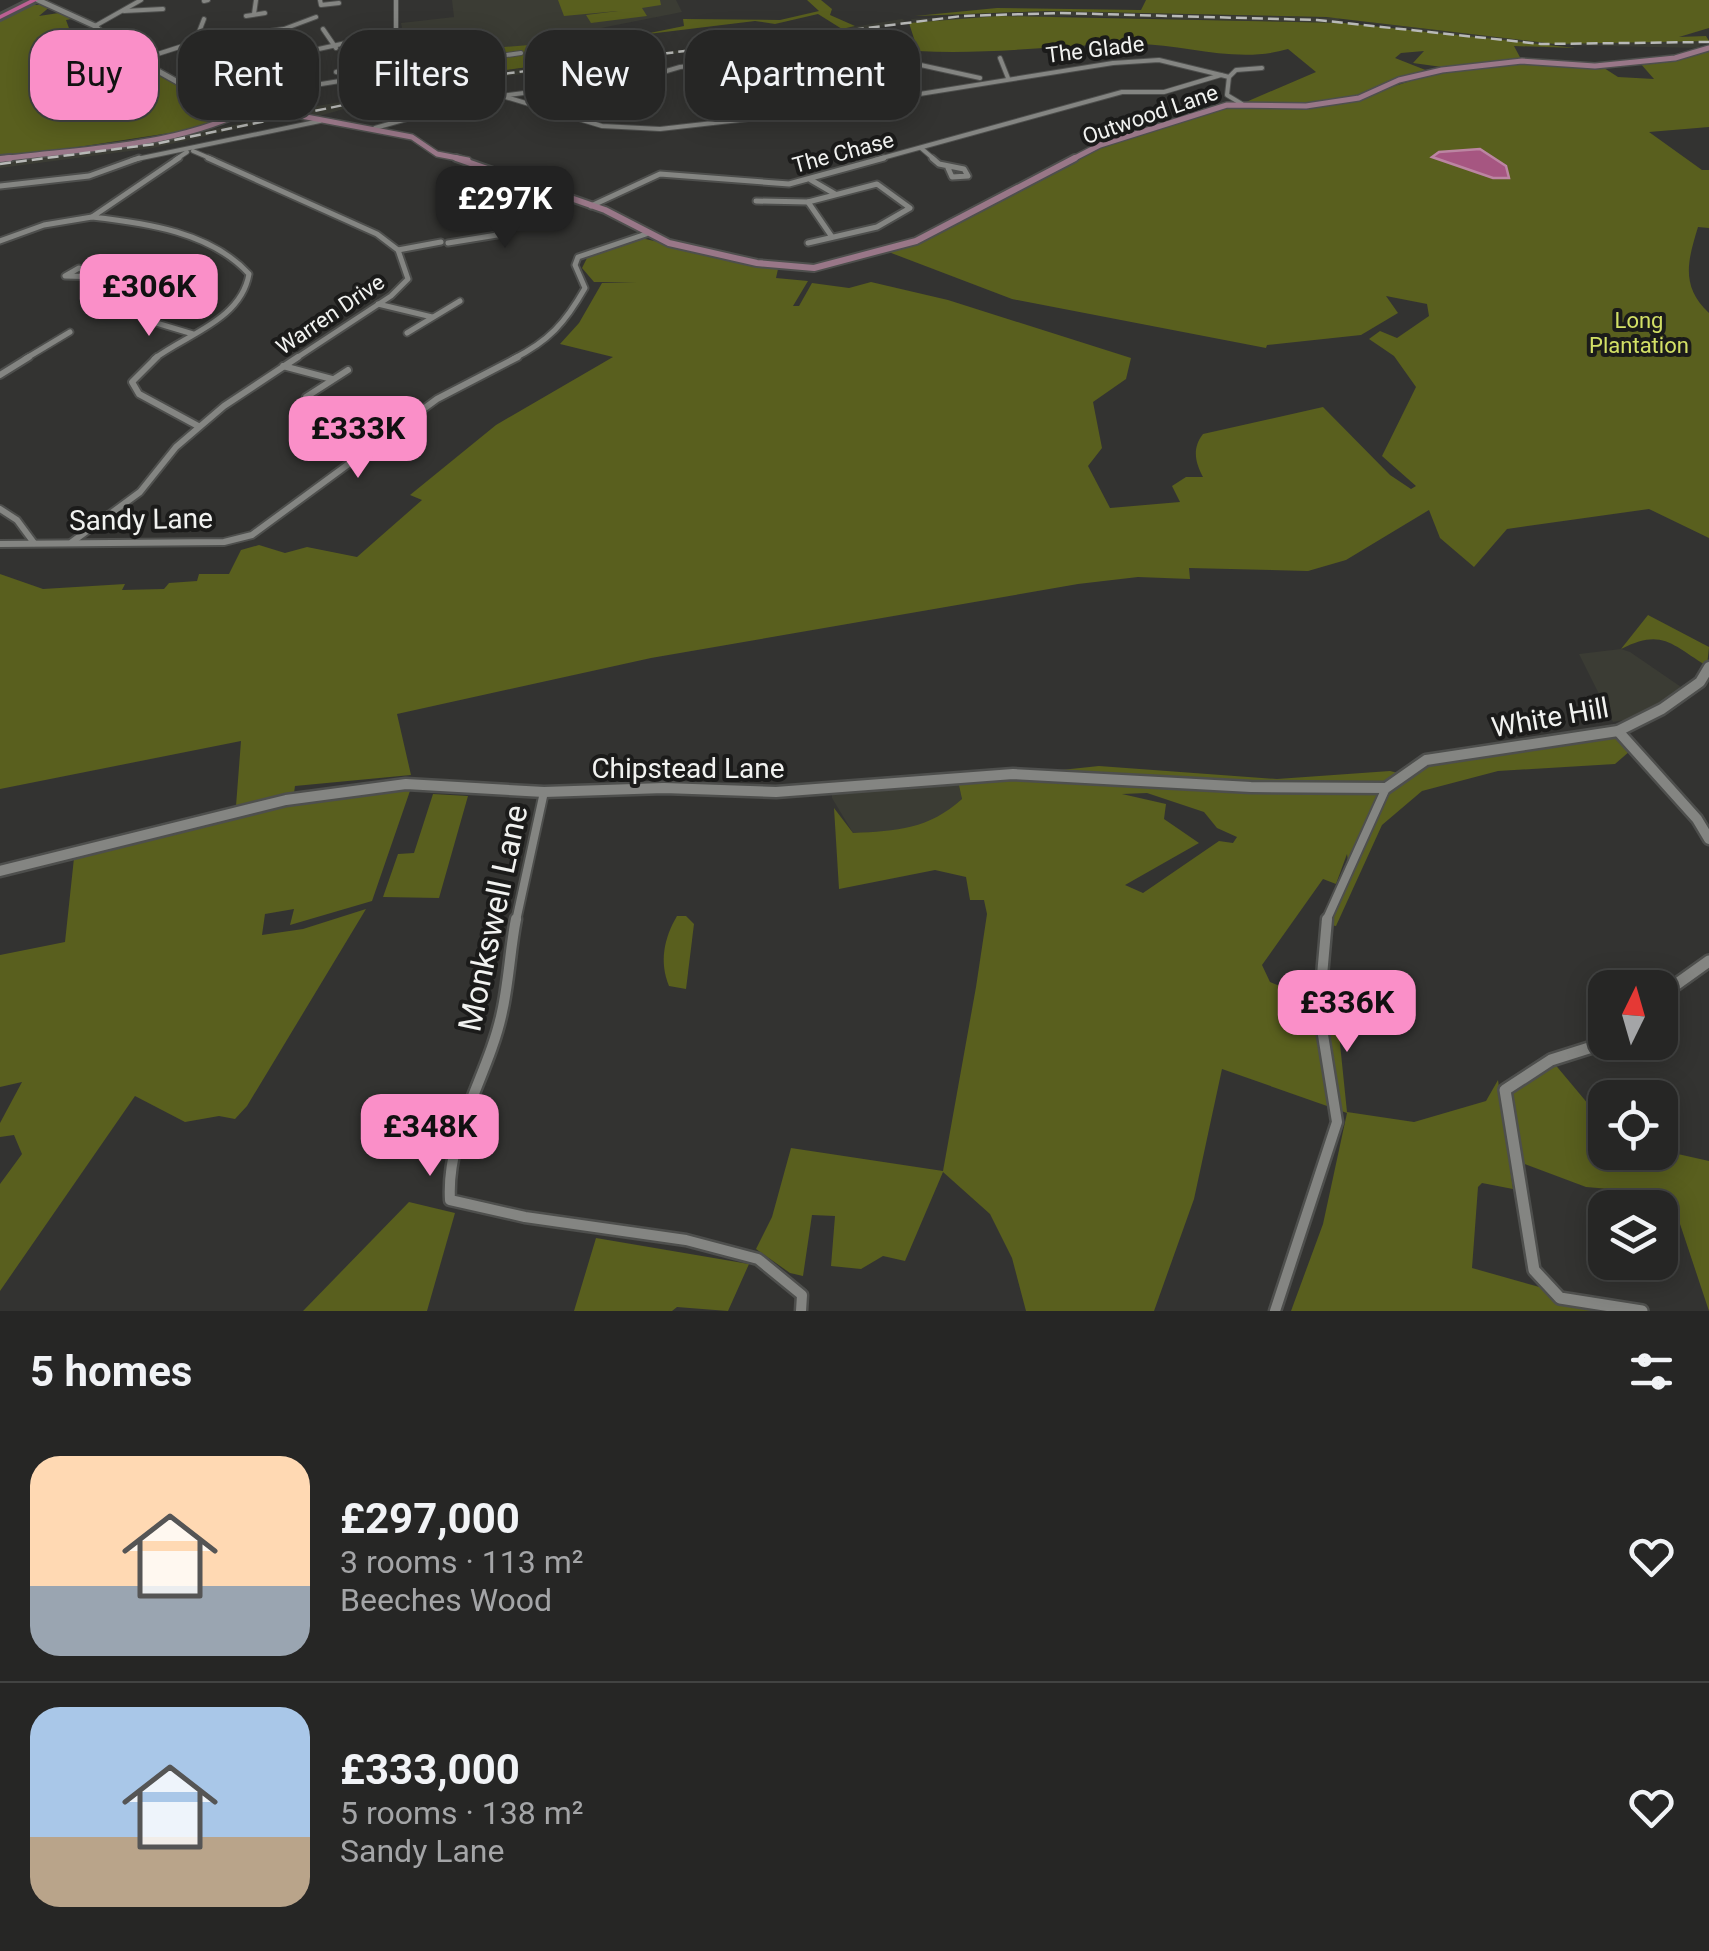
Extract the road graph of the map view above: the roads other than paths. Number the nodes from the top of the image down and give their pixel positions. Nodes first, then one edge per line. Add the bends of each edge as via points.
1 (141, 0) edge
2 (256, 0) edge
3 (320, 0) edge
4 (396, 0) edge
5 (31, 1) edge
6 (50, 4) junction
7 (339, 4) dead end
8 (164, 9) dead end
9 (119, 11) junction
10 (265, 12) dead end
11 (254, 14) junction
12 (0, 16) edge
13 (246, 16) dead end
14 (316, 17) dead end
15 (204, 19) dead end
16 (95, 26) junction
17 (323, 29) dead end
18 (98, 30) edge
19 (200, 30) edge
20 (284, 30) edge
21 (396, 30) edge
22 (339, 47) edge
23 (336, 48) junction
24 (1709, 48) edge
25 (319, 51) edge
26 (521, 53) dead end
27 (505, 55) edge
28 (1000, 58) dead end
29 (920, 67) edge
30 (1262, 68) dead end
31 (1222, 75) junction
32 (964, 76) junction
33 (1008, 78) junction
34 (1229, 78) junction
35 (991, 79) junction
36 (968, 83) junction
37 (505, 97) edge
38 (1242, 104) junction
39 (233, 120) edge
40 (316, 120) edge
41 (399, 120) edge
42 (320, 121) junction
43 (375, 128) junction
44 (922, 148) junction
45 (190, 152) junction
46 (0, 159) edge
47 (948, 168) dead end
48 (506, 178) junction
49 (810, 180) junction
50 (0, 186) edge
51 (835, 194) junction
52 (756, 201) dead end
53 (808, 202) junction
54 (591, 206) junction
55 (463, 208) dead end
56 (92, 216) junction
57 (488, 226) dead end
58 (634, 228) junction
59 (646, 234) junction
60 (832, 236) junction
61 (629, 237) junction
62 (0, 242) edge
63 (808, 243) dead end
64 (398, 250) junction
65 (82, 276) dead end
66 (460, 300) dead end
67 (378, 304) junction
68 (432, 318) junction
69 (70, 332) dead end
70 (407, 333) dead end
71 (193, 334) junction
72 (49, 346) junction
73 (60, 349) dead end
74 (283, 366) junction
75 (348, 370) dead end
76 (0, 375) edge
77 (332, 379) junction
78 (304, 406) dead end
79 (198, 426) junction
80 (0, 508) edge
81 (72, 542) junction
82 (34, 543) junction
83 (0, 544) edge
84 (1709, 667) edge
85 (1618, 731) junction
86 (1386, 788) junction
87 (544, 792) junction
88 (1709, 840) edge
89 (0, 871) edge
90 (1709, 960) edge
91 (1678, 983) edge
92 (1588, 1048) edge
93 (801, 1311) edge
94 (1275, 1311) edge
95 (1642, 1311) edge

1 - 9 street
2 - 11 street
3 - 7 street
4 - 21 street
5 - 6 street
5 - 6 street
5 - 12 highway
6 - 16 street
8 - 9 street
9 - 16 street
10 - 11 street
11 - 13 street
14 - 20 street
15 - 19 street
16 - 18 street
17 - 23 street
22 - 23 street
23 - 25 street
24 - 38 main road, Outwood Lane via 1595,66 1516,62 1442,70 1359,98 1306,106
26 - 27 street
28 - 33 street
29 - 32 street
30 - 34 street via 1234,71
31 - 33 street, The Glade via 1154,60
31 - 34 street, The Glade
31 - 44 street, The Chase via 1164,92 1122,92
32 - 35 street
32 - 36 street
33 - 35 street, The Glade
34 - 38 street via 1227,95
35 - 36 street, The Glade
36 - 37 street, The Glade via 660,129 602,126
38 - 59 main road, Outwood Lane via 1100,145 916,241 814,268 739,260
39 - 46 main road via 130,143
40 - 42 main road, Outwood Lane, bridge
41 - 43 street
42 - 43 main road, Outwood Lane
42 - 45 street
43 - 48 main road, Outwood Lane via 419,139 437,154 481,163
44 - 47 street
44 - 49 street, The Chase
45 - 50 street via 141,157 88,176
45 - 56 street
45 - 64 street, Warren Drive via 365,227
48 - 54 main road, Outwood Lane
48 - 55 street
49 - 51 street
49 - 54 street, The Chase via 768,186 660,174
51 - 53 street
51 - 60 street via 876,184 910,208 852,235
52 - 53 street
53 - 60 street
54 - 58 main road, Outwood Lane
56 - 62 street
56 - 71 street via 146,222 244,267 250,286 241,301
57 - 64 street via 497,236
58 - 59 main road, Outwood Lane
58 - 61 street
59 - 61 street, Sandy Lane
60 - 63 street
61 - 81 street, Sandy Lane via 578,257 585,288 545,343 437,399 258,531 224,542
64 - 67 street, Warren Drive via 408,279
65 - 71 street via 108,279 131,307 145,312 144,319
66 - 68 street
67 - 68 street
67 - 74 street, Warren Drive
68 - 70 street
69 - 72 street
71 - 79 street via 132,382 139,394
72 - 73 street
72 - 76 street
74 - 77 street
74 - 79 street, Warren Drive
75 - 77 street
77 - 78 street via 306,396
79 - 81 street, Warren Drive via 140,492
80 - 82 street
81 - 82 street, Sandy Lane
82 - 83 street, Sandy Lane
84 - 85 street, White Hill via 1700,682
85 - 86 street, White Hill via 1426,760
85 - 88 street
86 - 87 street, Chipstead Lane via 1013,774 776,792
86 - 94 street via 1324,927 1320,1010 1337,1122
87 - 89 street, Chipstead Lane via 406,784 286,800
87 - 93 street, Monkswell Lane via 502,1014 462,1126 450,1200 686,1240 758,1259 802,1295
90 - 91 street
92 - 95 street via 1552,1060 1505,1090 1527,1246 1542,1283 1560,1298

